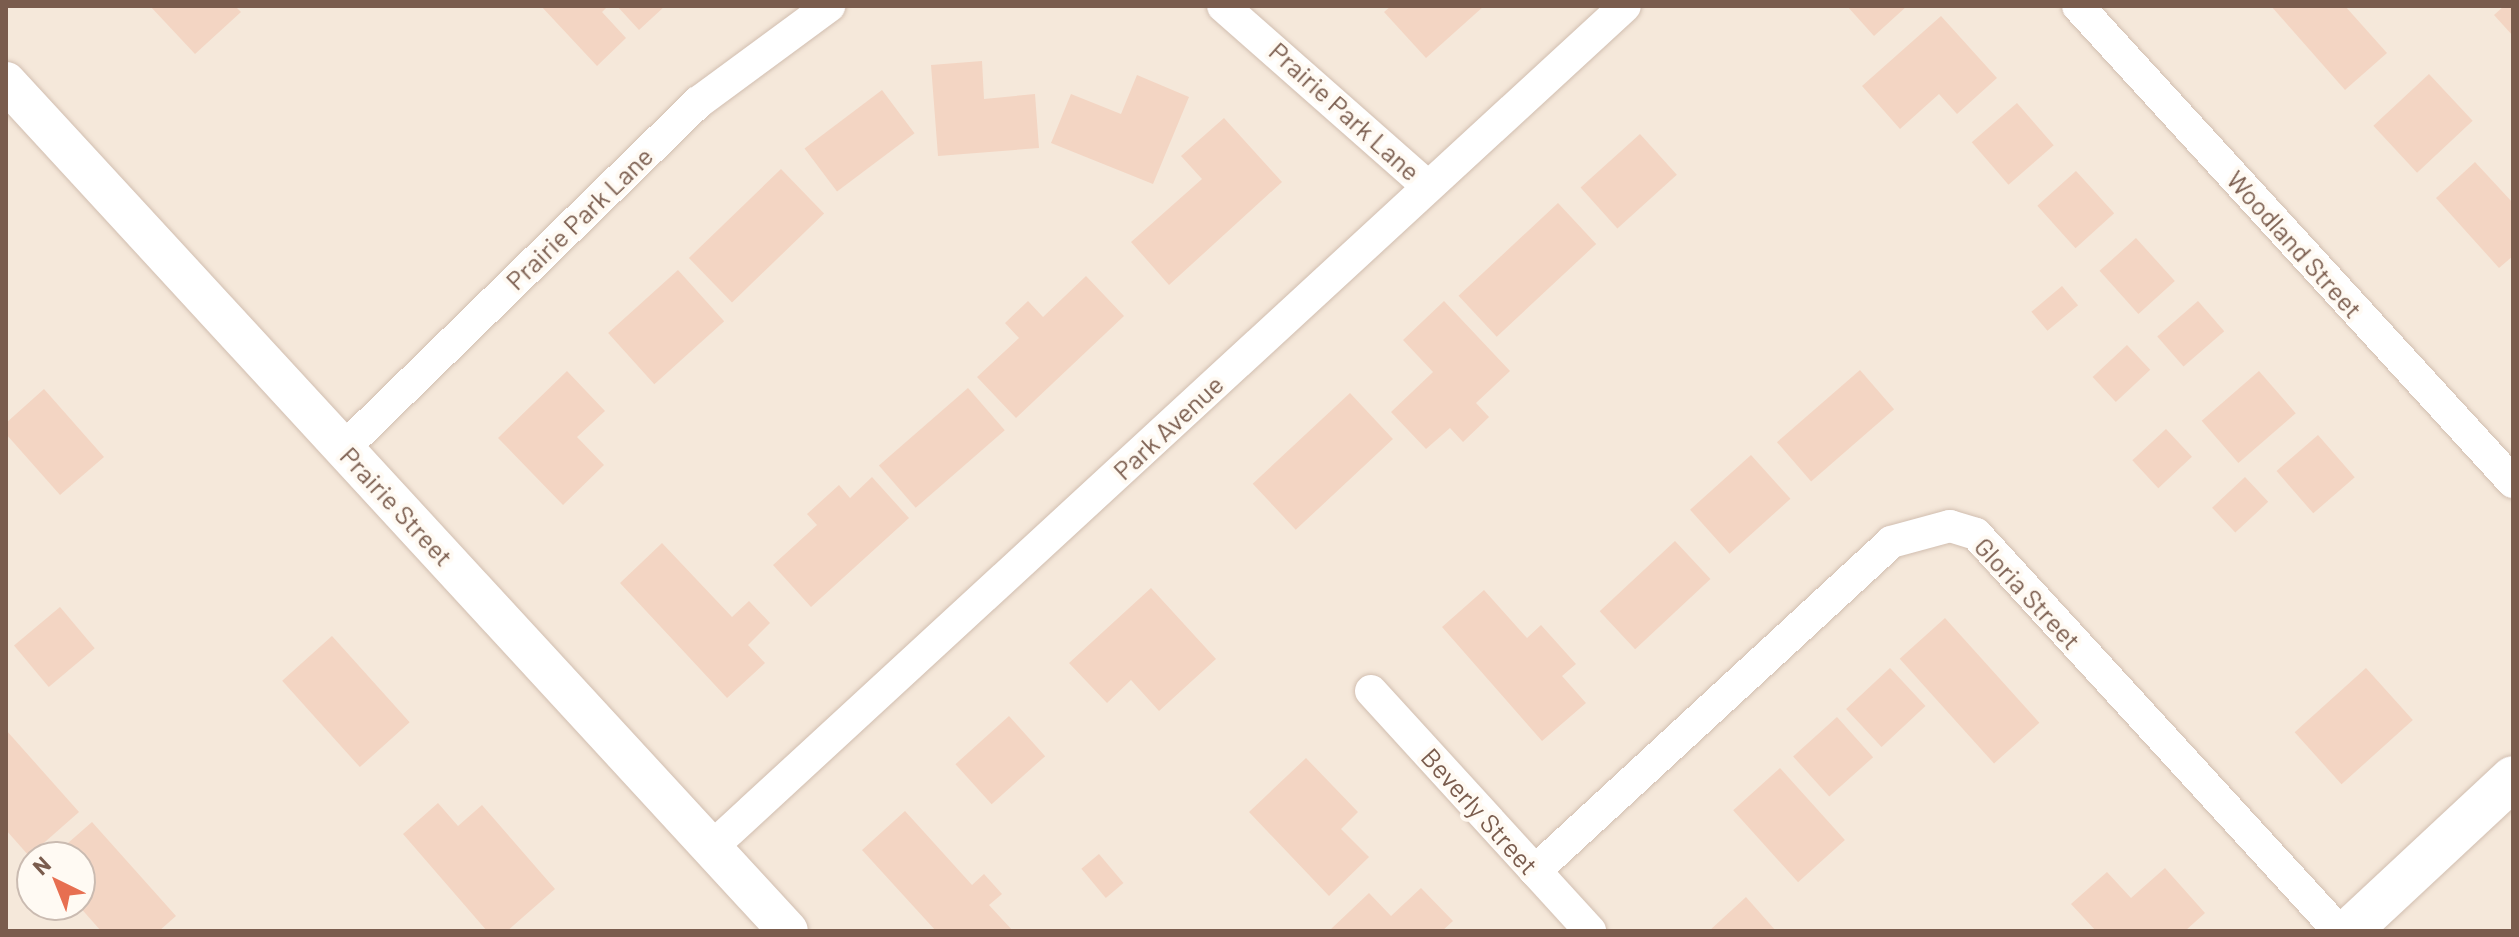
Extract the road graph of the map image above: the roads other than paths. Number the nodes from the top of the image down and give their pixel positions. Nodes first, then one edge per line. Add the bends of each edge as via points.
1 (829, 6) edge
2 (1223, 6) edge
3 (1625, 6) edge
4 (2078, 6) edge
5 (6, 82) edge
6 (1428, 187) junction
7 (344, 448) junction
8 (2513, 482) edge
9 (1371, 691) dead end
10 (2513, 778) edge
11 (712, 847) junction
12 (1535, 871) junction
13 (788, 931) edge
14 (1590, 931) edge
15 (2339, 931) edge
16 (2349, 931) edge

1 - 7 street, Prairie Park Lane via 699,102
2 - 6 street, Prairie Park Lane
3 - 6 street, Park Avenue
4 - 8 street, Woodland Street
5 - 7 street, Prairie Street
6 - 11 street, Park Avenue
7 - 11 street, Prairie Street
9 - 12 street, Beverly Street
10 - 16 main road
11 - 13 street, Prairie Street
12 - 14 street, Beverly Street
12 - 15 street, Gloria Street via 1891,542 1950,526 1976,534

